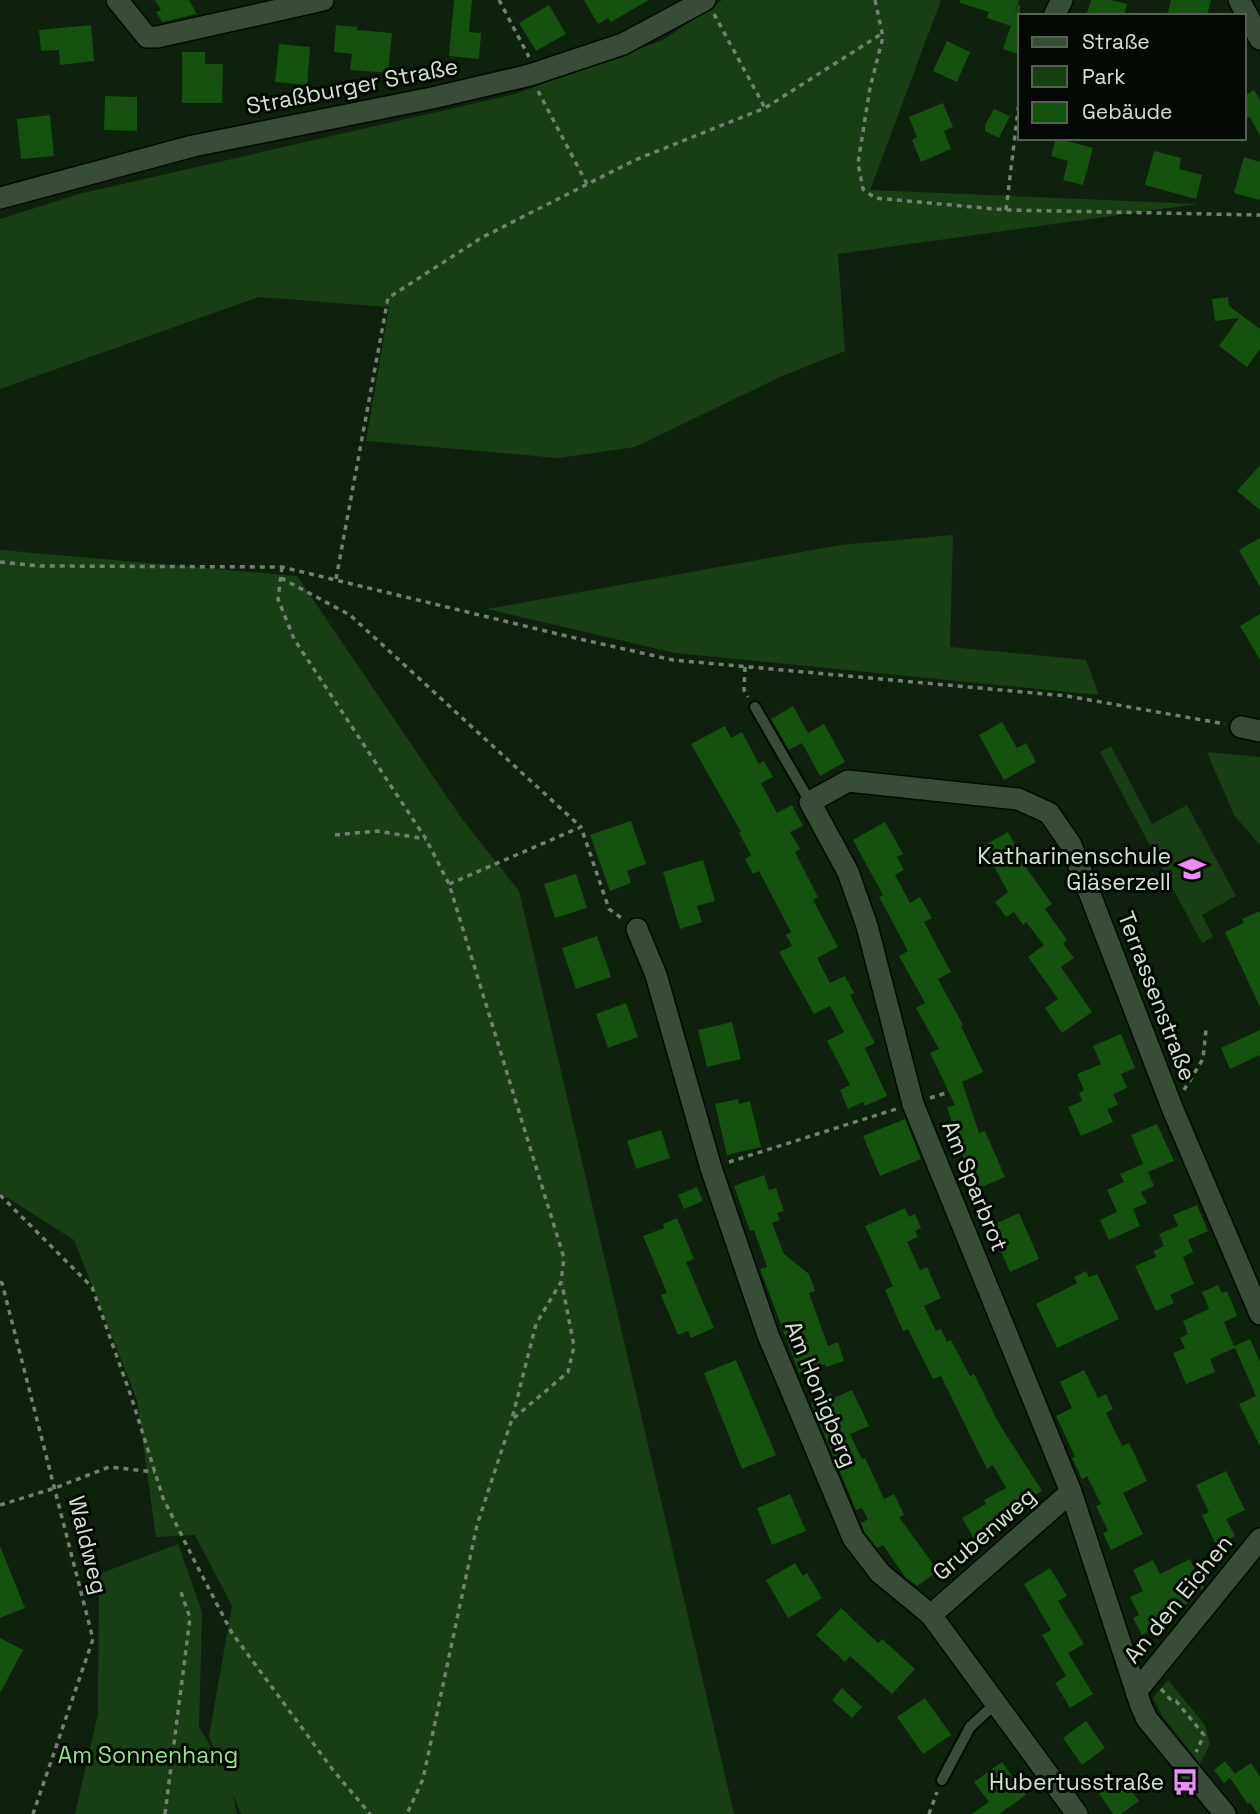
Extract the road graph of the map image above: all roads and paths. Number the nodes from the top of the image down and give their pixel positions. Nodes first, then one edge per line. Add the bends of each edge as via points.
1 (117, 0) edge
2 (323, 0) edge
3 (499, 0) edge
4 (705, 0) edge
5 (876, 0) edge
6 (1239, 0) edge
7 (883, 33) junction
8 (1260, 39) edge
9 (530, 75) junction
10 (765, 108) junction
11 (1018, 111) edge
12 (587, 184) junction
13 (0, 198) edge
14 (1006, 210) junction
15 (1260, 215) edge
16 (0, 562) edge
17 (282, 567) junction
18 (281, 578) junction
19 (336, 579) junction
20 (744, 666) junction
21 (755, 708) joint
22 (1251, 729) edge
23 (810, 802) junction
24 (581, 827) junction
25 (335, 835) dead end
26 (426, 839) junction
27 (449, 884) junction
28 (636, 929) joint
29 (1206, 1030) dead end
30 (913, 1104) junction
31 (1173, 1110) junction
32 (711, 1168) junction
33 (0, 1195) edge
34 (0, 1282) edge
35 (561, 1282) junction
36 (1260, 1314) edge
37 (512, 1419) junction
38 (155, 1472) junction
39 (55, 1488) junction
40 (1071, 1492) junction
41 (0, 1505) edge
42 (1260, 1539) edge
43 (181, 1592) dead end
44 (931, 1615) junction
45 (1143, 1684) junction
46 (995, 1704) junction
47 (1188, 1769) junction
48 (942, 1780) joint
49 (33, 1814) edge
50 (165, 1814) edge
51 (370, 1814) edge
52 (407, 1814) edge
53 (929, 1814) edge
54 (1077, 1814) edge
55 (1225, 1814) edge

1 - 2 street via 147,37 157,37
3 - 9 path via 530,58
4 - 9 street, Straßburger Straße via 623,44
4 - 10 path
5 - 7 path
6 - 8 street
7 - 10 path
7 - 14 path via 858,163 863,189 875,198
9 - 12 path
9 - 13 street, Straßburger Straße via 193,146
10 - 12 path
11 - 14 path
12 - 19 path via 481,238 388,298
14 - 15 path
16 - 17 path
17 - 18 path
17 - 19 path
18 - 24 path via 350,615
18 - 26 path via 278,599 294,639
19 - 20 path via 673,660
20 - 21 path via 744,690
20 - 22 path via 1067,696
21 - 23 lane, Am Sparbrot
23 - 30 street, Am Sparbrot via 848,872 867,926
23 - 31 street, Terrassenstraße via 848,781 1018,799 1049,813 1071,845
24 - 27 path
24 - 28 path via 609,909
25 - 26 path via 377,831
26 - 27 path
27 - 35 path via 564,1258
28 - 32 street, Am Honigberg via 656,975
29 - 31 path via 1203,1059
30 - 32 path
30 - 40 street, Am Sparbrot
31 - 36 street, Terrassenstraße
32 - 44 street, Am Honigberg via 768,1335 853,1538 880,1573
33 - 38 path via 92,1287
34 - 39 path, Waldweg
35 - 37 path via 536,1324
35 - 37 path via 574,1346 568,1371
37 - 52 path via 477,1525 423,1779
38 - 39 path via 109,1467
38 - 51 path via 163,1498 232,1633
39 - 41 path
39 - 49 path, Waldweg via 93,1639
40 - 44 street, Grubenweg
40 - 45 street, Am Sparbrot
42 - 45 street, An den Eichen
43 - 50 path via 190,1618
44 - 46 street, Am Honigberg
45 - 47 street via 1147,1719
45 - 47 path via 1176,1702 1204,1735
46 - 48 lane via 970,1727
46 - 54 street, Am Honigberg
47 - 55 street
48 - 53 path

